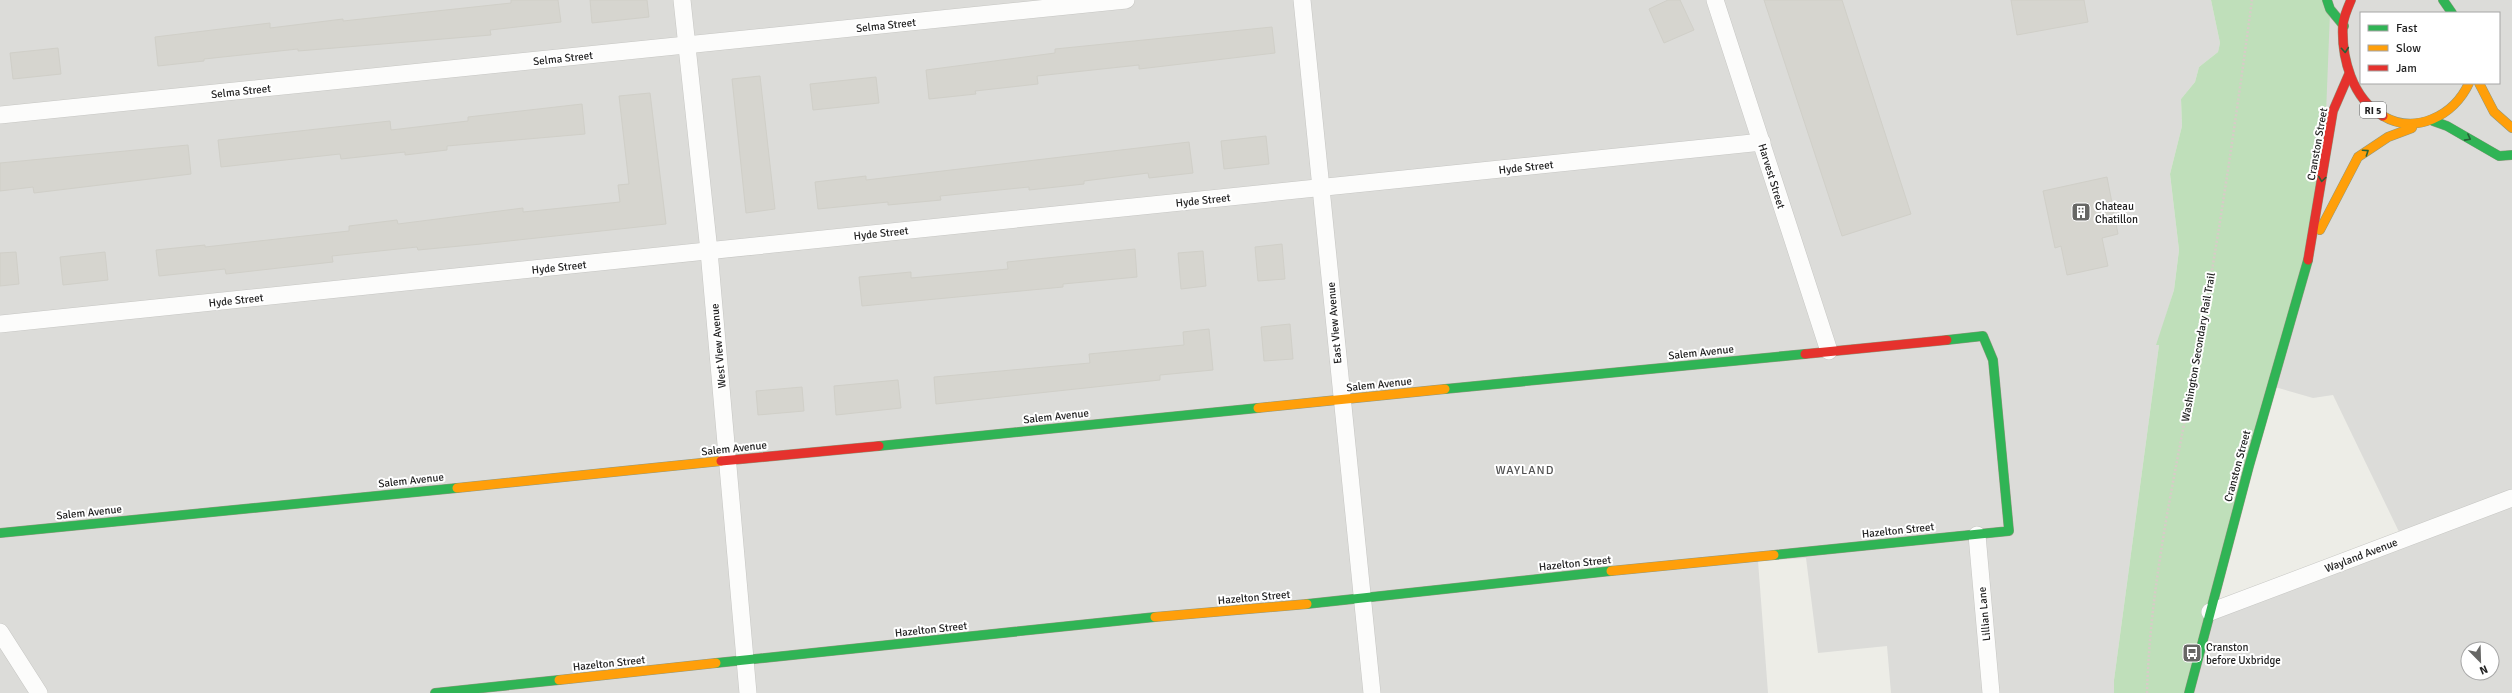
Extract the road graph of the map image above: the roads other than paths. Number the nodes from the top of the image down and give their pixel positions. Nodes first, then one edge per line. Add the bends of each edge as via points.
1 (682, 0) edge
2 (1126, 0) edge
3 (1302, 0) edge
4 (1715, 0) edge
5 (2327, 0) edge
6 (2351, 0) edge
7 (2444, 0) edge
8 (2451, 12) edge
9 (2344, 26) junction
10 (687, 45) junction
11 (2349, 74) junction
12 (2468, 84) edge
13 (2480, 84) edge
14 (0, 116) edge
15 (2433, 121) junction
16 (2412, 128) junction
17 (2512, 128) edge
18 (1762, 142) junction
19 (2512, 155) edge
20 (1322, 188) junction
21 (2312, 245) junction
22 (709, 251) junction
23 (0, 324) edge
24 (1829, 351) junction
25 (1340, 400) junction
26 (727, 460) junction
27 (2003, 466) joint
28 (2512, 498) edge
29 (0, 533) edge
30 (1977, 535) junction
31 (1361, 600) junction
32 (2210, 612) junction
33 (0, 632) edge
34 (745, 661) junction
35 (39, 693) edge
36 (434, 693) edge
37 (748, 693) edge
38 (1372, 693) edge
39 (1991, 693) edge
40 (2189, 693) edge

1 - 10 street, West View Avenue
2 - 10 street, Selma Street
3 - 20 street, East View Avenue
4 - 18 street, Harvest Street
5 - 9 street via 2330,9
6 - 9 street
7 - 8 street
9 -> 11 street, RI 5 via 2344,52
10 - 14 street, Selma Street
10 - 22 street, West View Avenue
11 - 16 street, RI 5 via 2361,98 2376,113 2391,123
11 -> 21 street, Cranston Street via 2331,122
12 - 15 street, Cranston Street via 2448,111
13 - 17 street via 2494,112
15 - 16 street, Cranston Street
15 -> 19 street via 2453,129 2499,156
21 -> 16 street, Cranston Street via 2358,157 2388,137
18 - 20 street, Hyde Street
18 - 24 street, Harvest Street
20 - 22 street, Hyde Street
20 - 25 street, East View Avenue
21 - 32 street, Cranston Street
22 - 23 street, Hyde Street
22 - 26 street, West View Avenue
24 - 25 street, Salem Avenue
24 - 27 street, Salem Avenue via 1983,336 1993,360
25 - 26 street, Salem Avenue
25 - 31 street, East View Avenue
26 - 29 street, Salem Avenue
26 - 34 street, West View Avenue
27 - 30 street, Hazelton Street via 2009,531
28 - 32 street, Wayland Avenue
30 - 31 street, Hazelton Street via 1569,575
30 - 39 street, Lillian Lane
31 - 34 street, Hazelton Street via 1122,620
31 - 38 street, East View Avenue
32 - 40 street, Cranston Street
33 - 35 street
34 - 36 street, Hazelton Street
34 - 37 street, West View Avenue

